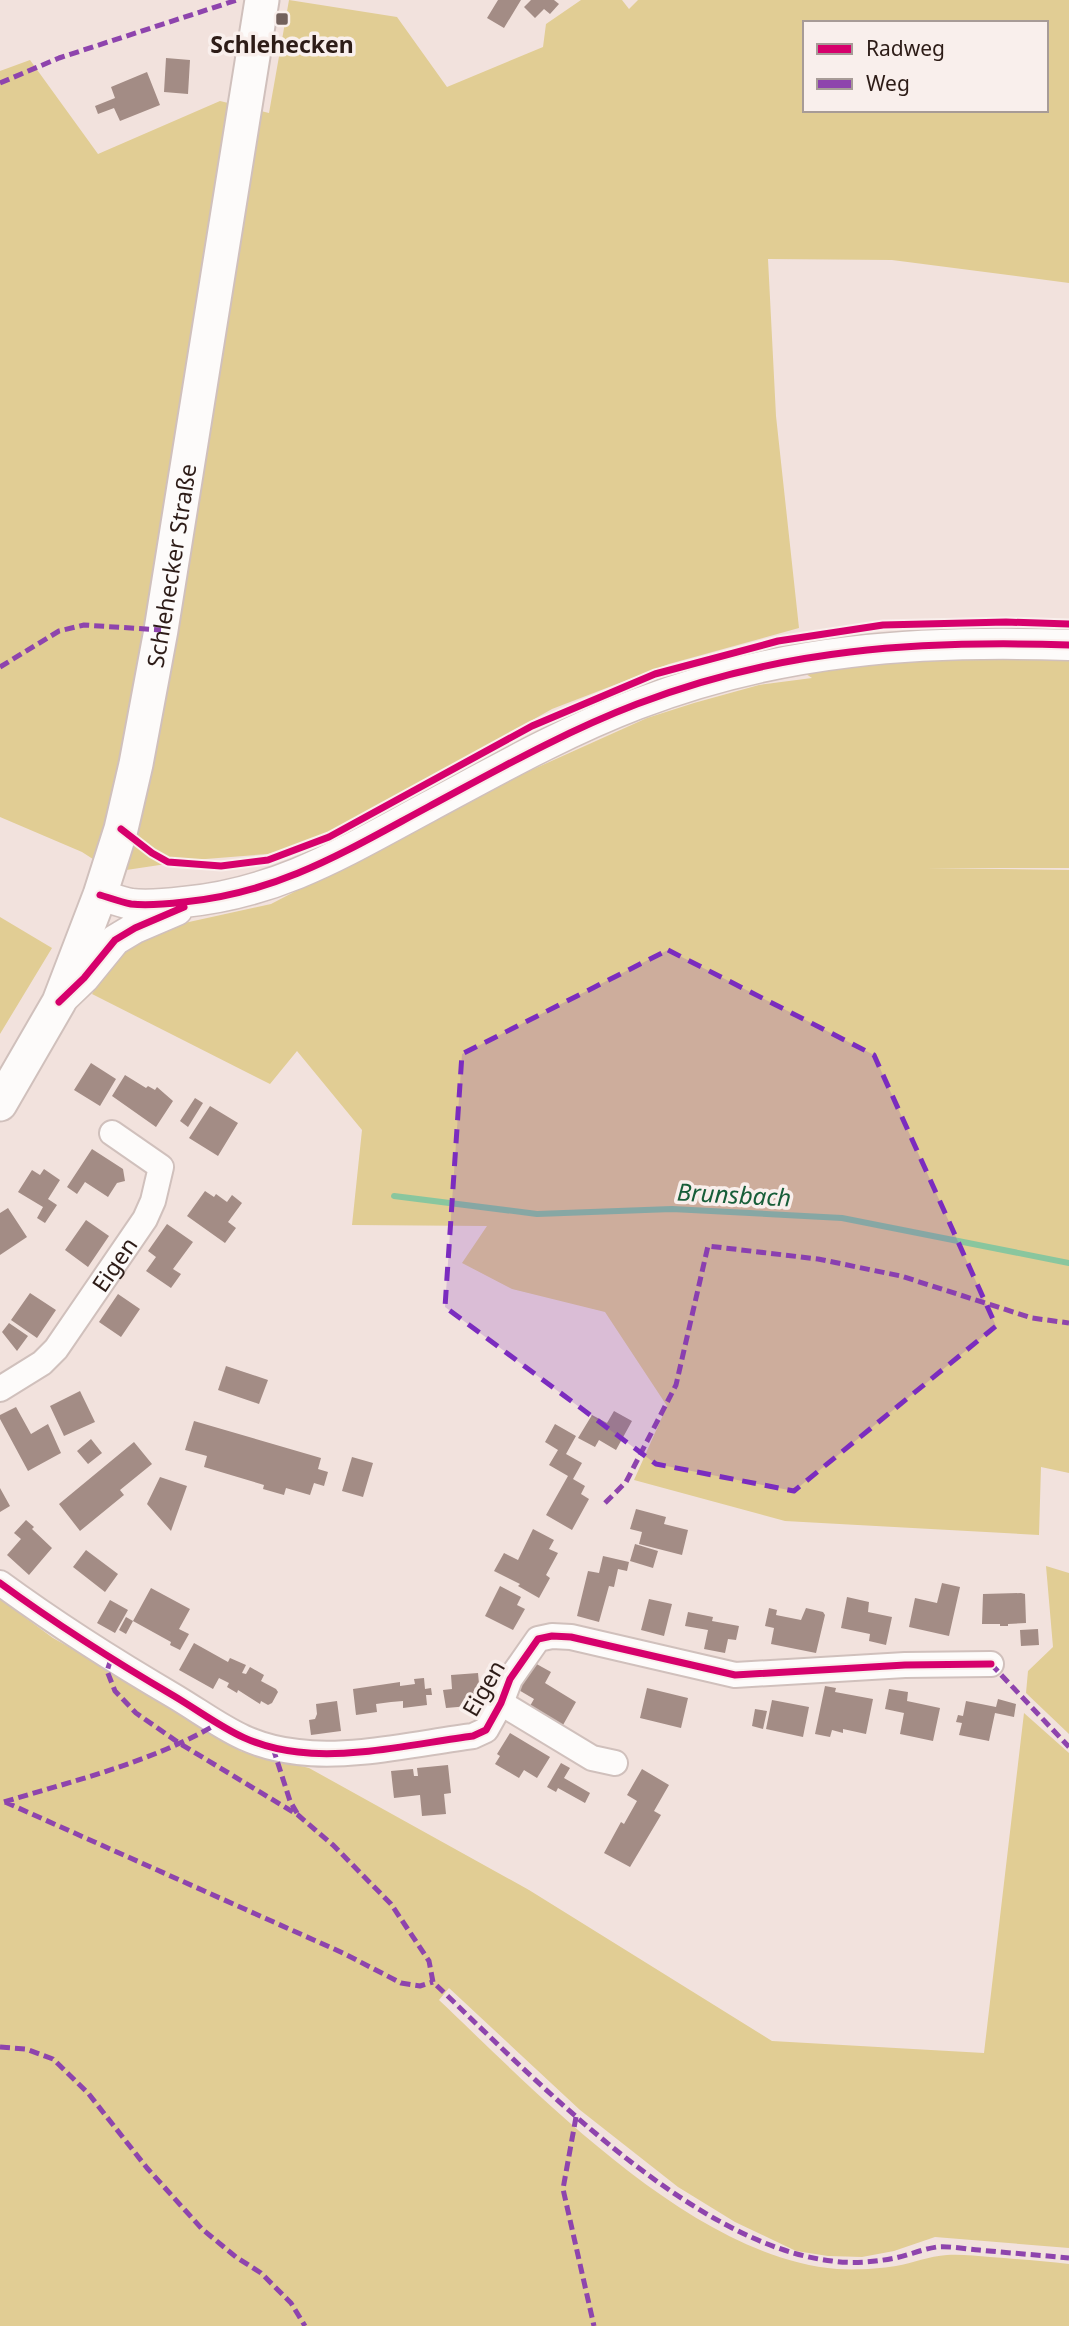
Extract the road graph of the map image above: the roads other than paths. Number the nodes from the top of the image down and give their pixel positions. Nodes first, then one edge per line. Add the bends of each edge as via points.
1 (262, 0) edge
2 (1069, 645) edge
3 (100, 895) junction
4 (200, 900) junction
5 (59, 1002) junction
6 (0, 1104) edge
7 (112, 1133) dead end
8 (0, 1389) edge
9 (0, 1583) edge
10 (991, 1664) dead end
11 (501, 1703) junction
12 (615, 1763) dead end

1 - 3 main road, Schlehecker Straße via 161,629 124,816
2 - 4 street via 875,648 780,662 683,689 555,739 316,867 245,892
3 - 4 street via 131,904
3 - 5 main road, Schlehecker Straße
4 - 5 street via 115,940
5 - 6 main road, Schlehecker Straße
7 - 8 street, Eigen via 161,1167 150,1210 56,1349
9 - 11 street, Eigen via 217,1724 245,1740 273,1748 326,1754 473,1736 486,1730
10 - 11 street, Eigen via 735,1675 552,1636 538,1639 523,1658
11 - 12 street, Eigen via 592,1758

